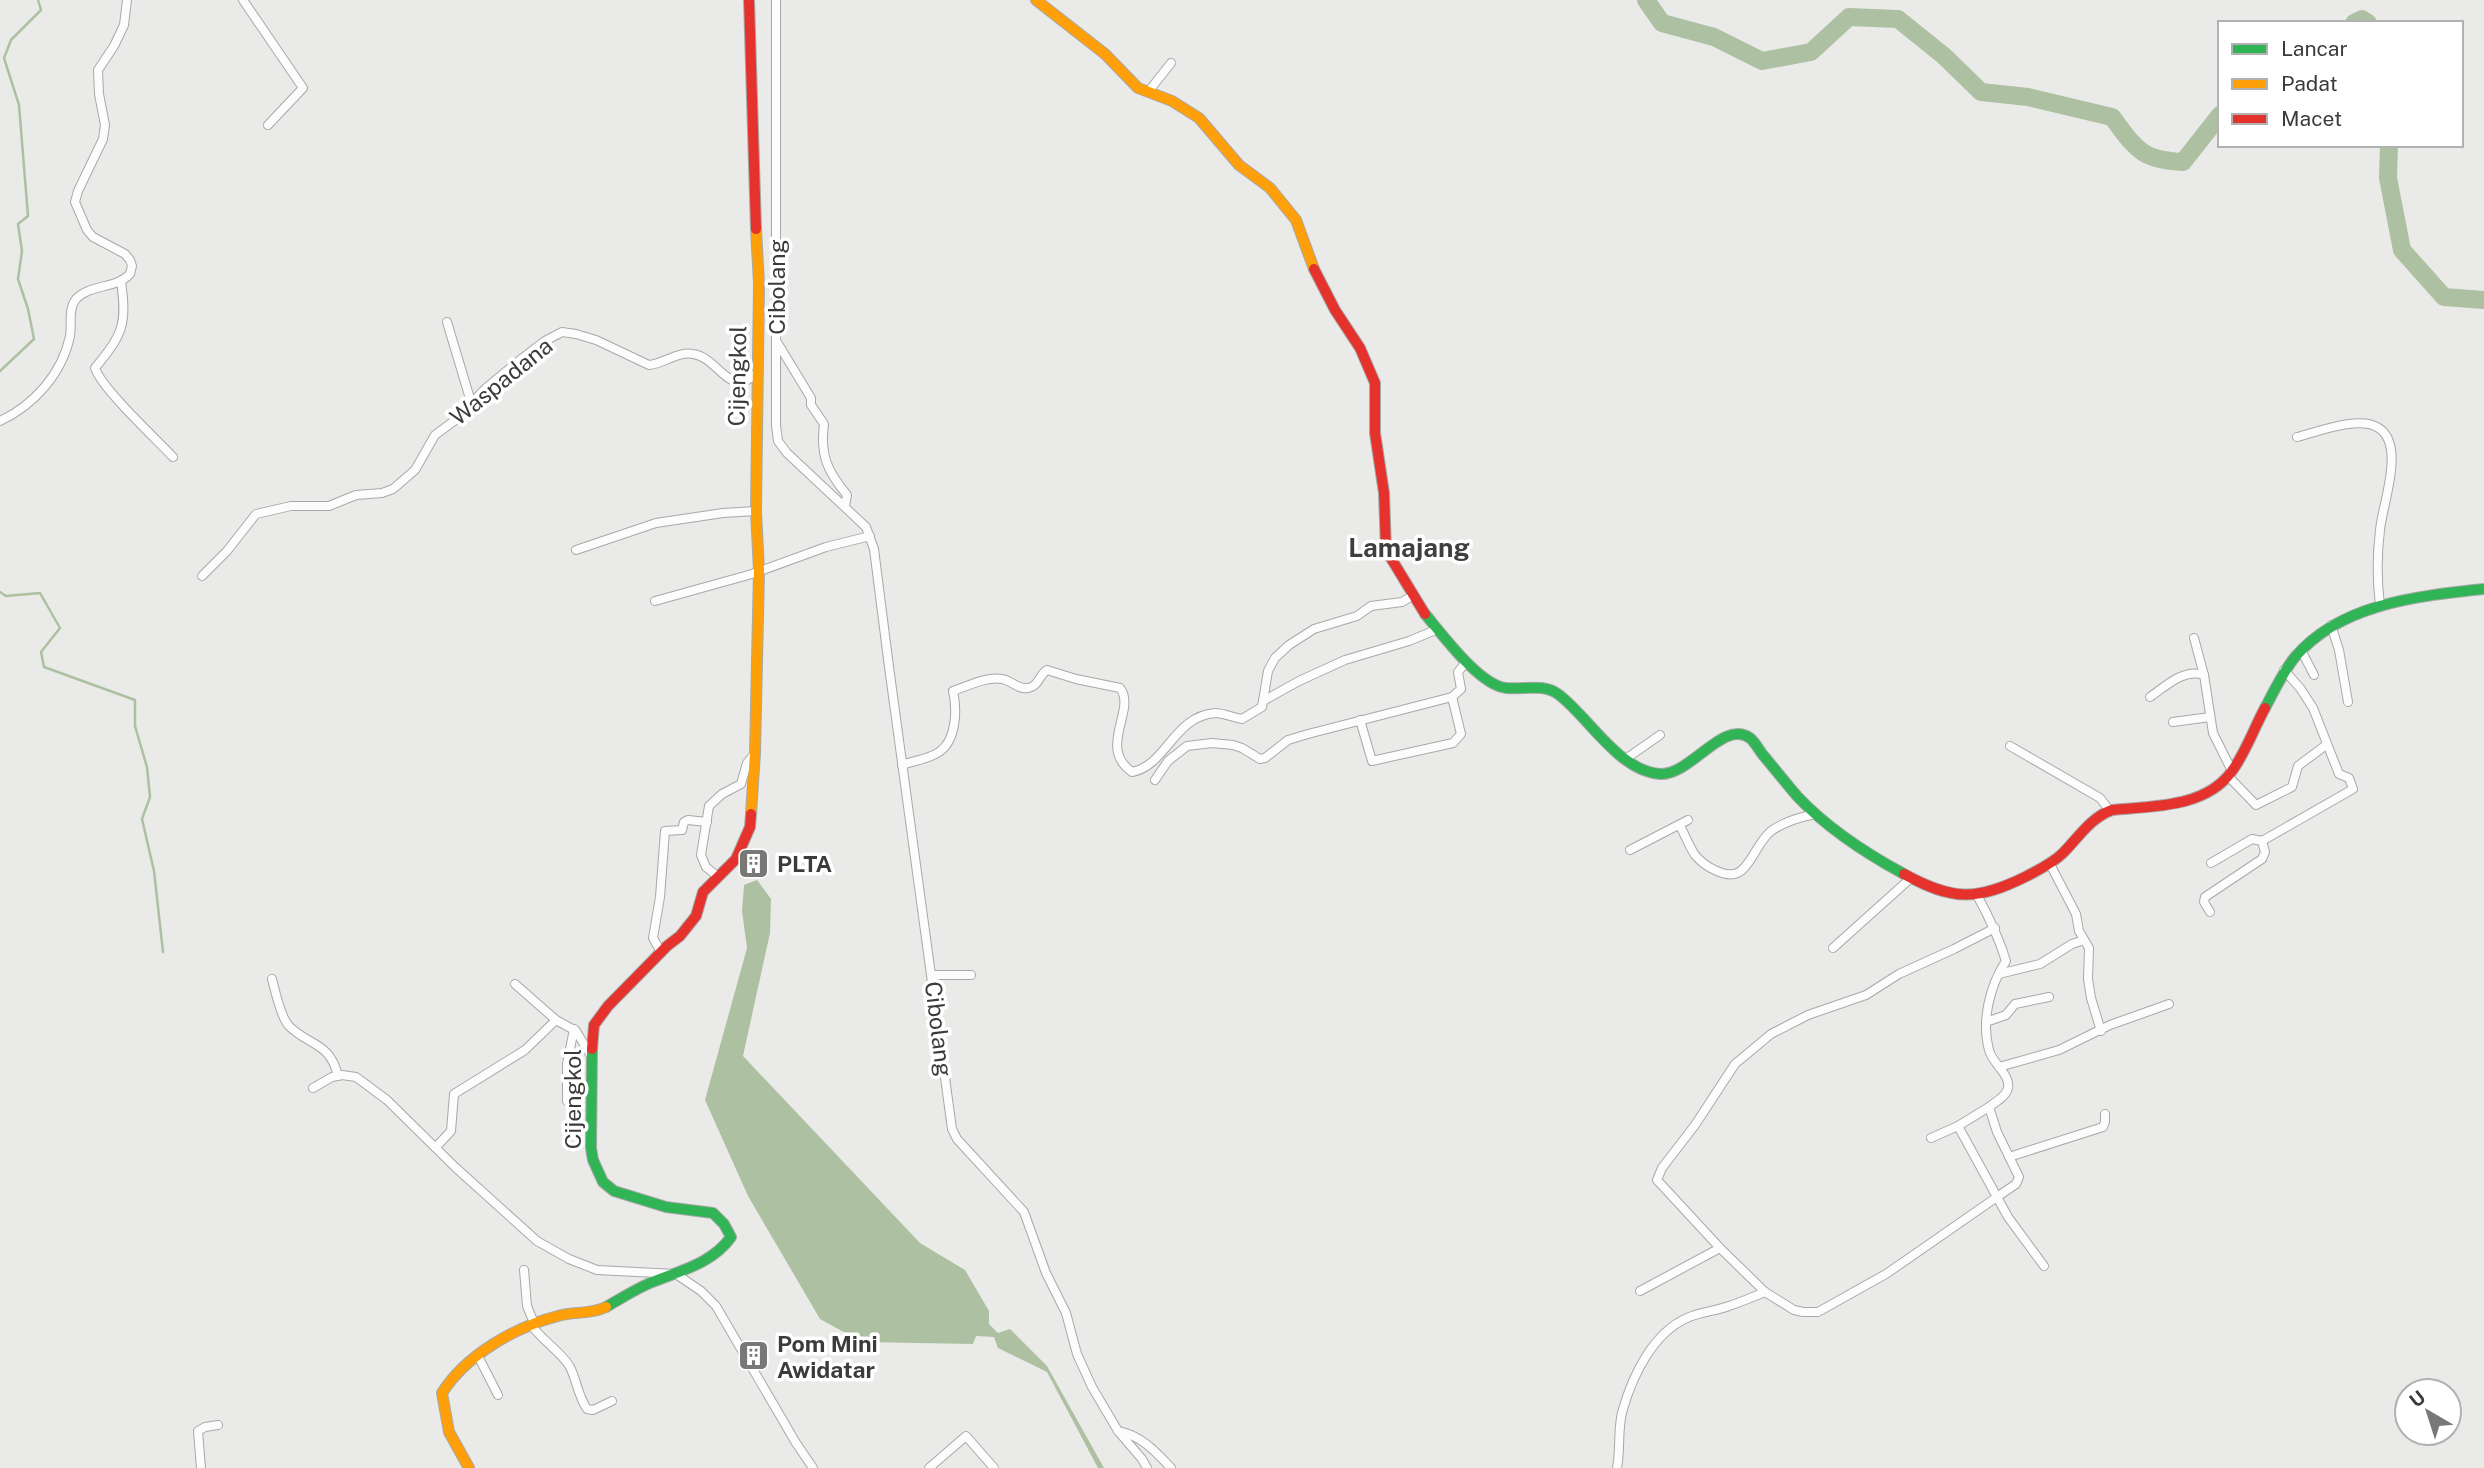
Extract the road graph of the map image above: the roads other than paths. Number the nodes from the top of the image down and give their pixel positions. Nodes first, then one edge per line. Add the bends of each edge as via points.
1 (127, 0) edge
2 (243, 0) edge
3 (749, 0) edge
4 (776, 0) edge
5 (1036, 0) edge
6 (1171, 62) dead end
7 (1148, 92) junction
8 (268, 125) dead end
9 (121, 281) junction
10 (447, 322) dead end
11 (776, 340) junction
12 (758, 370) junction
13 (471, 402) junction
14 (0, 421) edge
15 (2297, 437) dead end
16 (173, 457) dead end
17 (845, 506) junction
18 (756, 512) junction
19 (870, 536) junction
20 (576, 550) dead end
21 (759, 571) junction
22 (202, 576) dead end
23 (2484, 589) edge
24 (1412, 596) junction
25 (655, 601) dead end
26 (2379, 606) junction
27 (2331, 625) junction
28 (1437, 629) junction
29 (2194, 638) dead end
30 (2301, 650) junction
31 (1466, 662) junction
32 (2284, 670) junction
33 (2204, 675) junction
34 (2314, 675) dead end
35 (1452, 697) junction
36 (2150, 697) dead end
37 (1263, 701) junction
38 (2348, 702) dead end
39 (2210, 718) junction
40 (1360, 720) junction
41 (2173, 722) dead end
42 (1660, 734) dead end
43 (2326, 745) junction
44 (2010, 746) dead end
45 (755, 753) junction
46 (1623, 755) junction
47 (902, 765) junction
48 (2230, 774) junction
49 (1155, 780) dead end
50 (2110, 811) junction
51 (1816, 814) junction
52 (1688, 820) dead end
53 (707, 822) junction
54 (1679, 826) junction
55 (2262, 841) junction
56 (1630, 850) dead end
57 (2211, 863) dead end
58 (2050, 864) junction
59 (718, 876) junction
60 (1912, 877) junction
61 (1977, 895) junction
62 (2210, 912) dead end
63 (1995, 928) junction
64 (2084, 940) junction
65 (1833, 948) dead end
66 (661, 952) junction
67 (1999, 974) junction
68 (932, 975) junction
69 (971, 975) dead end
70 (272, 979) dead end
71 (515, 984) dead end
72 (2049, 997) dead end
73 (2169, 1004) dead end
74 (556, 1020) junction
75 (1986, 1022) junction
76 (574, 1029) junction
77 (2101, 1031) junction
78 (591, 1056) junction
79 (1998, 1067) junction
80 (338, 1076) junction
81 (313, 1088) dead end
82 (567, 1101) dead end
83 (1989, 1107) junction
84 (2105, 1114) dead end
85 (1958, 1126) junction
86 (1931, 1138) dead end
87 (436, 1147) junction
88 (2009, 1157) junction
89 (1997, 1197) junction
90 (1720, 1248) junction
91 (2044, 1266) dead end
92 (524, 1270) dead end
93 (676, 1274) junction
94 (1640, 1291) dead end
95 (1765, 1292) junction
96 (532, 1324) junction
97 (478, 1356) junction
98 (498, 1395) dead end
99 (612, 1401) dead end
100 (218, 1425) dead end
101 (1118, 1431) junction
102 (201, 1468) edge
103 (469, 1468) edge
104 (813, 1468) edge
105 (929, 1468) edge
106 (994, 1468) edge
107 (1147, 1468) edge
108 (1171, 1468) edge
109 (1617, 1468) edge

1 - 9 street via 124,24 98,70 103,139 75,202 93,237 130,260 130,275
2 - 8 street via 303,88
3 - 12 street, Cijengkol
4 - 11 street, Cibolang
5 - 7 street
6 - 7 street
7 - 24 street via 1199,118 1239,165 1270,188 1296,219 1316,274 1375,383 1386,550
9 - 14 street via 77,298 71,310 69,339 51,379 17,413
9 - 16 street via 123,323 96,372
10 - 13 street
11 - 17 street via 824,424 821,444 830,475 847,495
11 - 17 street, Cibolang via 778,441
12 - 13 street, Waspadana via 747,381 735,382 692,353 649,365 596,340 562,332
12 - 18 street, Cijengkol
13 - 22 street, Waspadana via 431,439 415,470 393,489 356,495 329,506 290,506 256,514
15 - 26 street via 2360,423 2377,426 2385,434 2391,467 2380,526
17 - 19 street, Cibolang
18 - 20 street via 656,523
18 - 21 street, Cijengkol
19 - 21 street
19 - 47 street, Cibolang
21 - 25 street
21 - 45 street, Cijengkol
23 - 26 street via 2441,592
24 - 28 street
24 - 37 street via 1371,606 1314,629 1290,645 1268,671
26 - 27 street
27 - 30 street
27 - 38 street
28 - 31 street
28 - 37 street via 1345,660
29 - 33 street
30 - 32 street
30 - 34 street
31 - 35 street via 1458,672 1461,689
31 - 46 street via 1503,688 1557,692
32 - 43 street via 2313,708
32 - 48 street
33 - 36 street via 2190,672
33 - 39 street
35 - 40 street
35 - 40 street via 1461,734 1453,743 1372,761
37 - 47 street via 1262,707 1242,719 1217,713 1195,718 1146,767 1132,772 1120,761 1117,750 1125,696 1120,688 1047,670 1025,689 1004,679 984,681 953,691 957,718 940,752
39 - 41 street
39 - 48 street
40 - 49 street via 1288,740 1260,759 1233,746 1187,746 1168,761
42 - 46 street
43 - 48 street via 2298,766 2292,787 2259,805 2252,803
43 - 55 street via 2339,774 2349,778 2353,789
44 - 50 street via 2100,798
45 - 53 street, Cijengkol via 747,762 741,784 709,806
45 - 59 street, Cijengkol via 750,827 736,859
46 - 51 street via 1646,771 1673,771 1695,761 1726,734 1743,733
47 - 68 street, Cibolang
48 - 50 street via 2189,801
50 - 58 street via 2097,817
51 - 54 street via 1788,821 1772,831 1744,868 1730,875 1697,857
51 - 60 street via 1864,852
52 - 54 street
53 - 59 street, Cijengkol via 701,855 706,867
53 - 66 street via 688,820 682,830 665,831 653,938
54 - 56 street
55 - 57 street via 2252,839
55 - 62 street via 2262,859 2205,897
58 - 61 street
58 - 64 street
59 - 66 street, Cijengkol via 703,892 696,916
60 - 61 street via 1957,894
60 - 65 street
61 - 63 street
63 - 67 street via 2006,961
63 - 90 street via 1866,995 1808,1015 1771,1034 1735,1064 1657,1180
64 - 67 street via 2040,964
64 - 77 street via 2089,948 2091,998
66 - 78 street, Cijengkol via 596,1022
67 - 75 street
68 - 69 street
68 - 101 street, Cibolang via 952,1129 1024,1212 1066,1313 1077,1354
70 - 80 street via 288,1025 321,1046 334,1060
71 - 74 street
72 - 75 street via 2015,1004 2006,1015
73 - 77 street
74 - 76 street
74 - 87 street via 524,1050 454,1094 451,1131
75 - 79 street via 1989,1051
76 - 78 street
76 - 82 street via 567,1064
77 - 79 street via 2059,1050
78 - 93 street, Cijengkol via 591,1148 603,1182 614,1191 666,1207 713,1213 730,1234 718,1252
79 - 83 street via 2008,1091
80 - 81 street
80 - 87 street via 356,1077
83 - 85 street
83 - 88 street
84 - 88 street via 2103,1127
85 - 86 street
85 - 89 street
87 - 93 street via 537,1241 569,1259 597,1270
88 - 89 street via 2019,1180
89 - 91 street
89 - 95 street via 1886,1274 1818,1312 1794,1310
90 - 94 street
90 - 95 street
92 - 96 street
93 - 96 street via 592,1312
93 - 104 street via 716,1306
95 - 109 street via 1686,1318 1651,1349 1622,1409
96 - 97 street
96 - 99 street via 570,1367 587,1409
97 - 98 street
97 - 103 street via 442,1393 449,1432
100 - 102 street via 198,1431
101 - 107 street, Cibolang
101 - 108 street via 1137,1436
105 - 106 street via 966,1436

